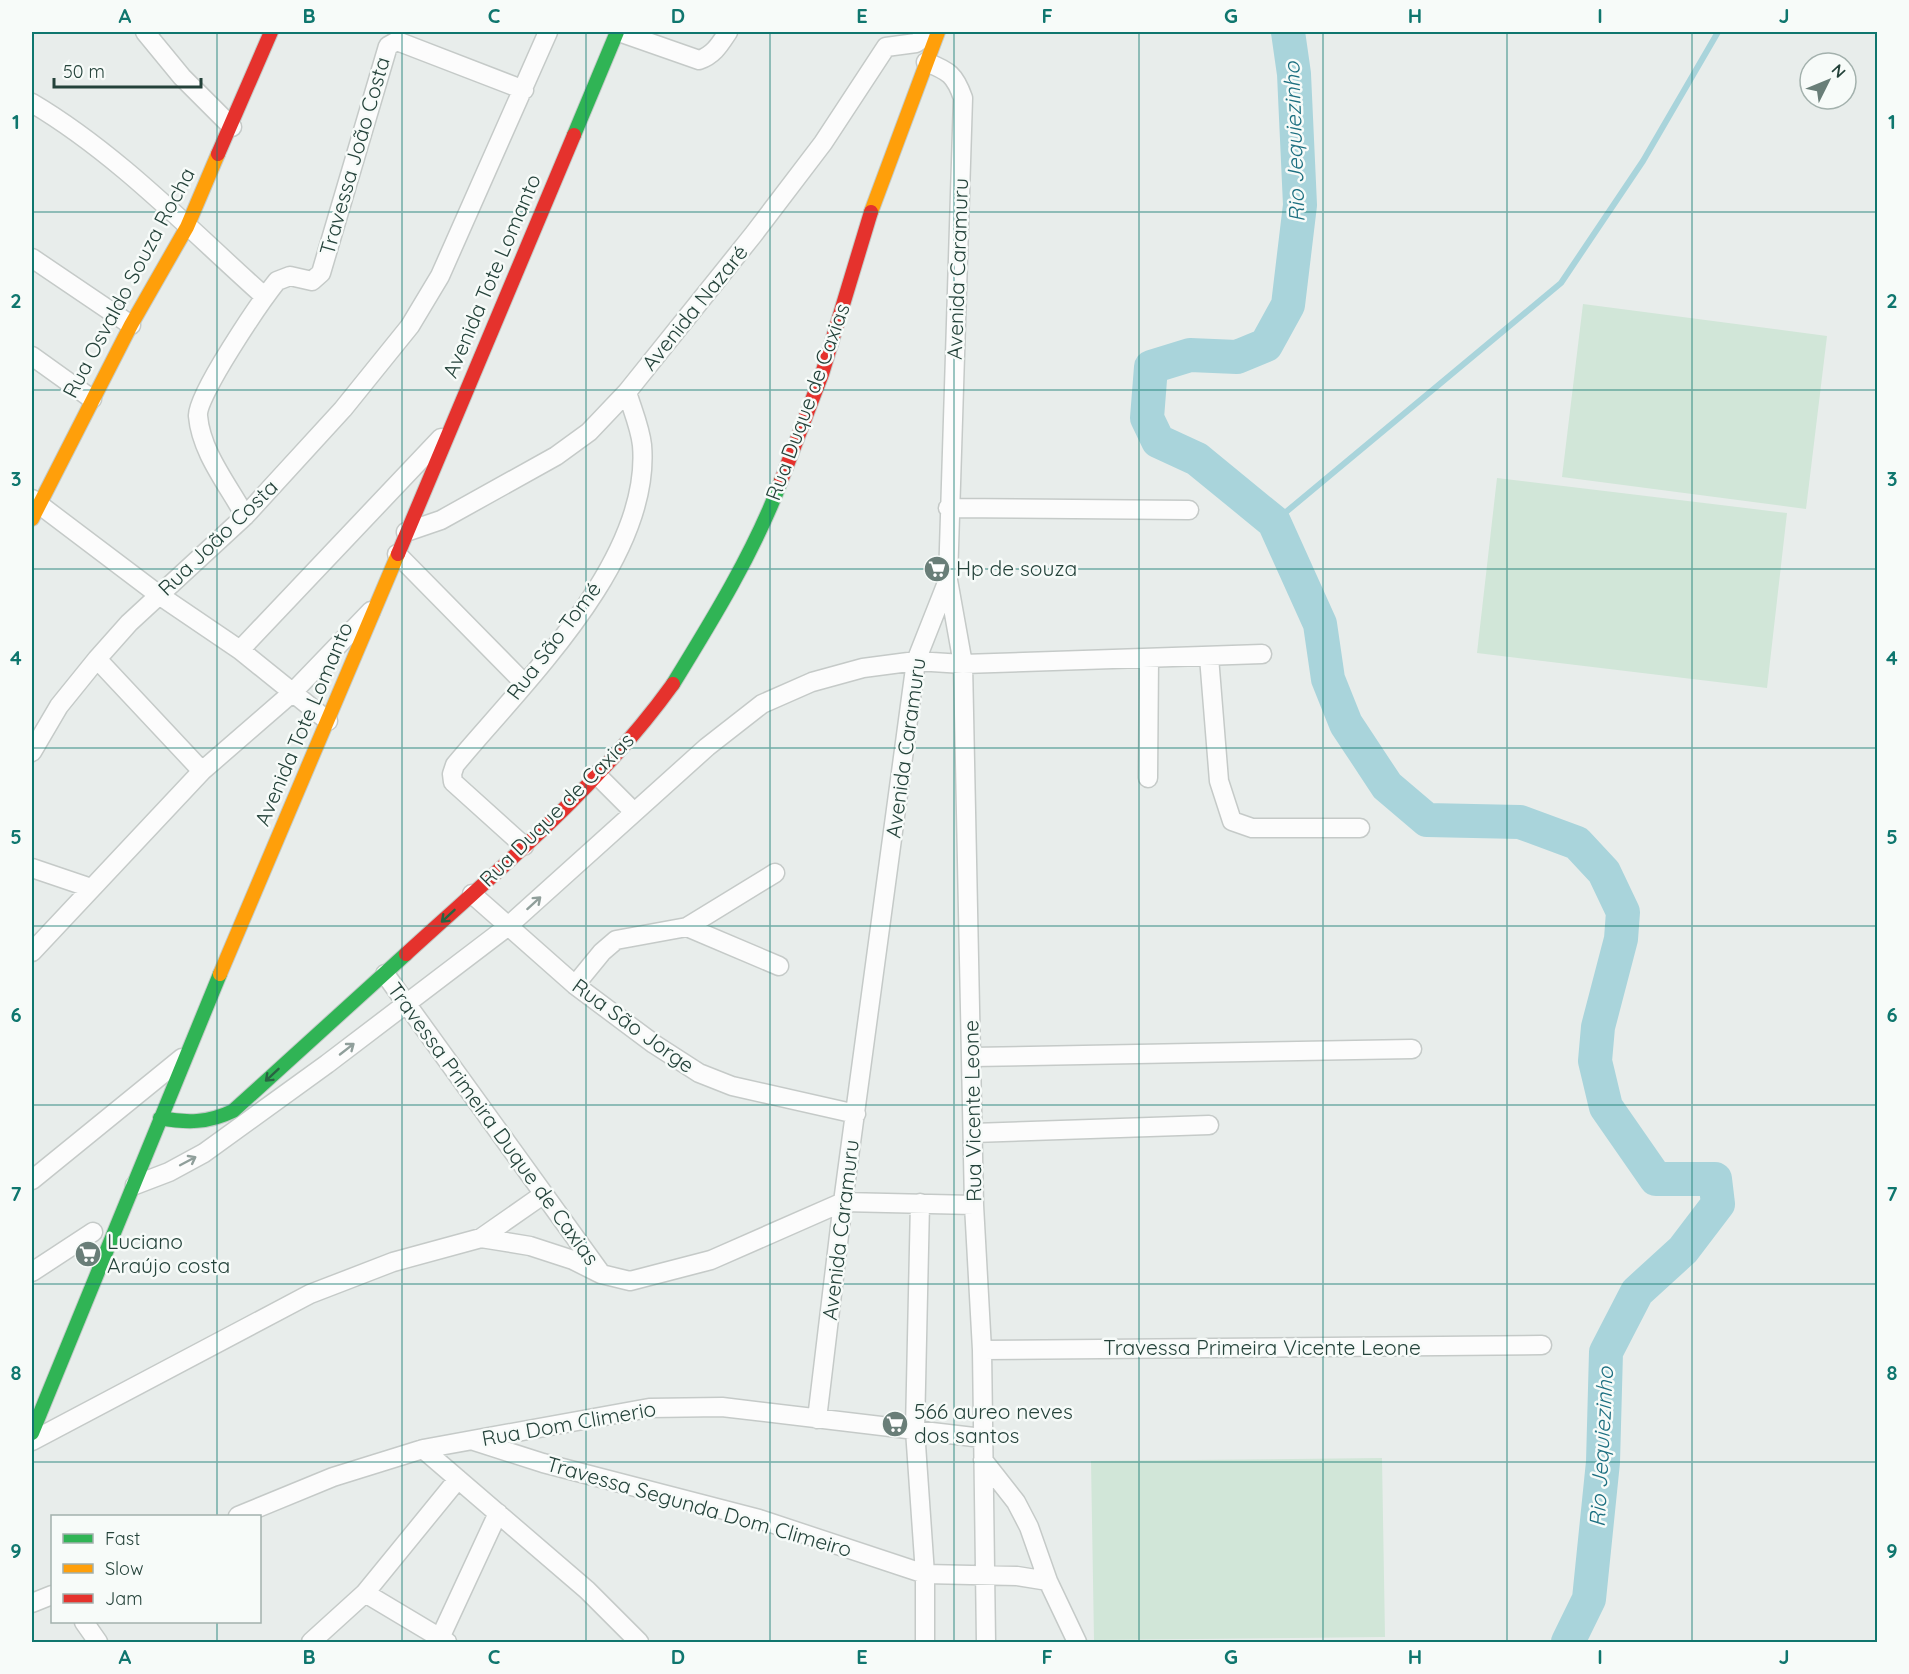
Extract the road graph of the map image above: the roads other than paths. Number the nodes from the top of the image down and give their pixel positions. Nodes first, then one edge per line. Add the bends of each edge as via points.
1 (145, 32) edge
2 (547, 32) edge
3 (618, 32) edge
4 (728, 32) edge
5 (931, 32) edge
6 (938, 32) edge
7 (267, 35) edge
8 (888, 39) edge
9 (926, 62) junction
10 (524, 90) junction
11 (32, 103) edge
12 (232, 127) junction
13 (187, 227) junction
14 (32, 258) edge
15 (264, 296) junction
16 (131, 325) junction
17 (32, 356) edge
18 (627, 392) junction
19 (92, 399) junction
20 (451, 428) junction
21 (34, 507) edge
22 (948, 508) junction
23 (1189, 510) dead end
24 (245, 516) junction
25 (406, 532) junction
26 (397, 554) junction
27 (948, 580) junction
28 (159, 595) junction
29 (379, 603) junction
30 (240, 650) junction
31 (1262, 654) dead end
32 (1209, 657) junction
33 (97, 659) junction
34 (1149, 659) junction
35 (916, 661) junction
36 (963, 664) junction
37 (524, 683) junction
38 (293, 692) junction
39 (328, 721) junction
40 (32, 752) edge
41 (202, 771) junction
42 (597, 776) junction
43 (1148, 778) dead end
44 (634, 812) junction
45 (1360, 828) dead end
46 (524, 846) junction
47 (32, 868) edge
48 (775, 873) dead end
49 (91, 888) junction
50 (472, 894) junction
51 (507, 927) junction
52 (687, 927) junction
53 (32, 952) edge
54 (779, 966) dead end
55 (384, 974) junction
56 (575, 986) junction
57 (407, 1002) junction
58 (1412, 1049) dead end
59 (184, 1057) junction
60 (972, 1057) junction
61 (856, 1114) junction
62 (160, 1118) junction
63 (237, 1119) junction
64 (1209, 1125) dead end
65 (973, 1132) junction
66 (32, 1180) edge
67 (135, 1185) junction
68 (544, 1194) junction
69 (843, 1202) junction
70 (920, 1203) junction
71 (974, 1205) junction
72 (93, 1232) dead end
73 (481, 1238) junction
74 (32, 1272) edge
75 (601, 1274) junction
76 (1542, 1346) dead end
77 (982, 1350) junction
78 (817, 1419) junction
79 (915, 1430) junction
80 (32, 1433) edge
81 (982, 1438) junction
82 (32, 1441) edge
83 (472, 1441) junction
84 (423, 1449) junction
85 (982, 1460) junction
86 (458, 1479) junction
87 (498, 1513) junction
88 (240, 1515) edge
89 (925, 1574) junction
90 (985, 1576) junction
91 (1048, 1581) junction
92 (365, 1593) junction
93 (51, 1595) edge
94 (32, 1603) edge
95 (85, 1623) edge
96 (443, 1640) edge
97 (98, 1642) edge
98 (311, 1642) edge
99 (639, 1642) edge
100 (925, 1642) edge
101 (986, 1642) edge
102 (1077, 1642) edge

1 - 12 street via 182,77
2 - 10 street, Rua João Costa
3 - 4 street via 699,60 717,49
3 - 20 street, Avenida Tote Lomanto
5 - 8 street, Avenida Nazaré via 916,43
6 - 9 street, Rua Duque de Caxias
7 - 12 street, Rua Osvaldo Souza Rocha
8 - 18 street, Avenida Nazaré via 823,143
9 - 22 street, Avenida Caramuru via 944,69 956,80 963,98
9 - 42 street, Rua Duque de Caxias via 874,202 822,374 771,505 715,616 672,685
10 - 15 street, Travessa João Costa via 392,42 321,273 312,281 284,277
10 - 24 street, Rua João Costa via 440,276 410,326 343,409
11 - 13 street via 113,160
12 - 13 street, Rua Osvaldo Souza Rocha
13 - 15 street
13 - 16 street, Rua Osvaldo Souza Rocha
14 - 16 street
15 - 24 street, Travessa João Costa via 206,391 197,413 202,439
16 - 19 street, Rua Osvaldo Souza Rocha
17 - 19 street
18 - 25 street, Avenida Nazaré via 589,432 556,456 441,520
18 - 37 street, Rua São Tomé via 642,444 641,480 634,515 621,549 572,625
19 - 21 street, Rua Osvaldo Souza Rocha
20 - 25 street, Avenida Tote Lomanto
20 - 30 street
21 - 28 street
22 - 23 street
22 - 27 street, Avenida Caramuru
24 - 28 street, Rua João Costa
25 - 26 street, Avenida Tote Lomanto
26 - 29 street, Avenida Tote Lomanto
26 - 37 street
27 - 35 street, Avenida Caramuru
27 - 36 street, Rua Vicente Leone
28 - 30 street
28 - 33 street, Rua João Costa
29 - 38 street
29 - 39 street, Avenida Tote Lomanto
30 - 38 street
31 - 32 street, Rua Duque de Caxias
32 - 34 street, Rua Duque de Caxias
32 - 45 street via 1219,781 1232,821 1252,828
33 - 40 street, Rua João Costa via 60,706
33 - 41 street
34 - 36 street, Rua Duque de Caxias
34 - 43 street
35 - 36 street, Rua Duque de Caxias
35 - 44 street, Rua Duque de Caxias via 812,682 762,704 706,747
35 - 61 street, Avenida Caramuru
36 - 60 street, Rua Vicente Leone
37 - 46 street, Rua São Tomé via 455,765 452,774 453,782
38 - 39 street
38 - 41 street
39 - 59 street, Avenida Tote Lomanto
41 - 49 street
42 - 44 street
42 - 46 street, Rua Duque de Caxias
51 -> 44 street, Rua Duque de Caxias
46 - 50 street, Rua Duque de Caxias
47 - 49 street
48 - 52 street
49 - 53 street
50 - 51 street, Rua São Jorge
50 -> 55 street, Rua Duque de Caxias
51 - 56 street, Rua São Jorge
51 - 57 street, Rua Duque de Caxias
52 - 54 street
52 - 56 street via 616,940
55 - 57 street, Travessa Primeira Duque de Caxias
55 -> 63 street, Rua Duque de Caxias
56 - 61 street, Rua São Jorge via 699,1073 732,1086
63 -> 57 street, Rua Duque de Caxias
57 - 68 street, Travessa Primeira Duque de Caxias
58 - 60 street
59 - 62 street, Avenida Tote Lomanto
59 - 66 street
60 - 65 street, Rua Vicente Leone
61 - 69 street, Avenida Caramuru
62 - 63 street, Rua Duque de Caxias via 189,1124
62 - 67 street, Avenida Tote Lomanto
67 -> 63 street, Rua Duque de Caxias via 204,1153
64 - 65 street
65 - 71 street, Rua Vicente Leone
67 - 80 street, Avenida Tote Lomanto
68 - 73 street
68 - 75 street, Travessa Primeira Duque de Caxias
69 - 70 street
69 - 75 street via 711,1260 630,1281
69 - 78 street, Avenida Caramuru
70 - 71 street
70 - 79 street
71 - 77 street, Rua Vicente Leone
72 - 74 street
73 - 75 street via 530,1246
73 - 82 street via 393,1262 310,1294
76 - 77 street, Travessa Primeira Vicente Leone
77 - 81 street, Rua Vicente Leone
78 - 79 street, Rua Dom Climerio
78 - 83 street, Rua Dom Climerio via 722,1407 649,1408
79 - 81 street, Rua Dom Climerio
79 - 89 street
81 - 85 street, Rua Vicente Leone
83 - 84 street, Rua Dom Climerio
83 - 89 street, Travessa Segunda Dom Climeiro via 759,1519
84 - 86 street
84 - 88 street, Rua Dom Climerio via 333,1477
85 - 90 street, Rua Vicente Leone
85 - 91 street via 1016,1502
86 - 87 street
86 - 92 street
87 - 96 street
87 - 99 street via 587,1590
89 - 90 street, Travessa Segunda Dom Climeiro
89 - 100 street
90 - 91 street, Travessa Segunda Dom Climeiro
90 - 101 street, Rua Vicente Leone
91 - 102 street
92 - 96 street
92 - 98 street
93 - 94 street
95 - 97 street

